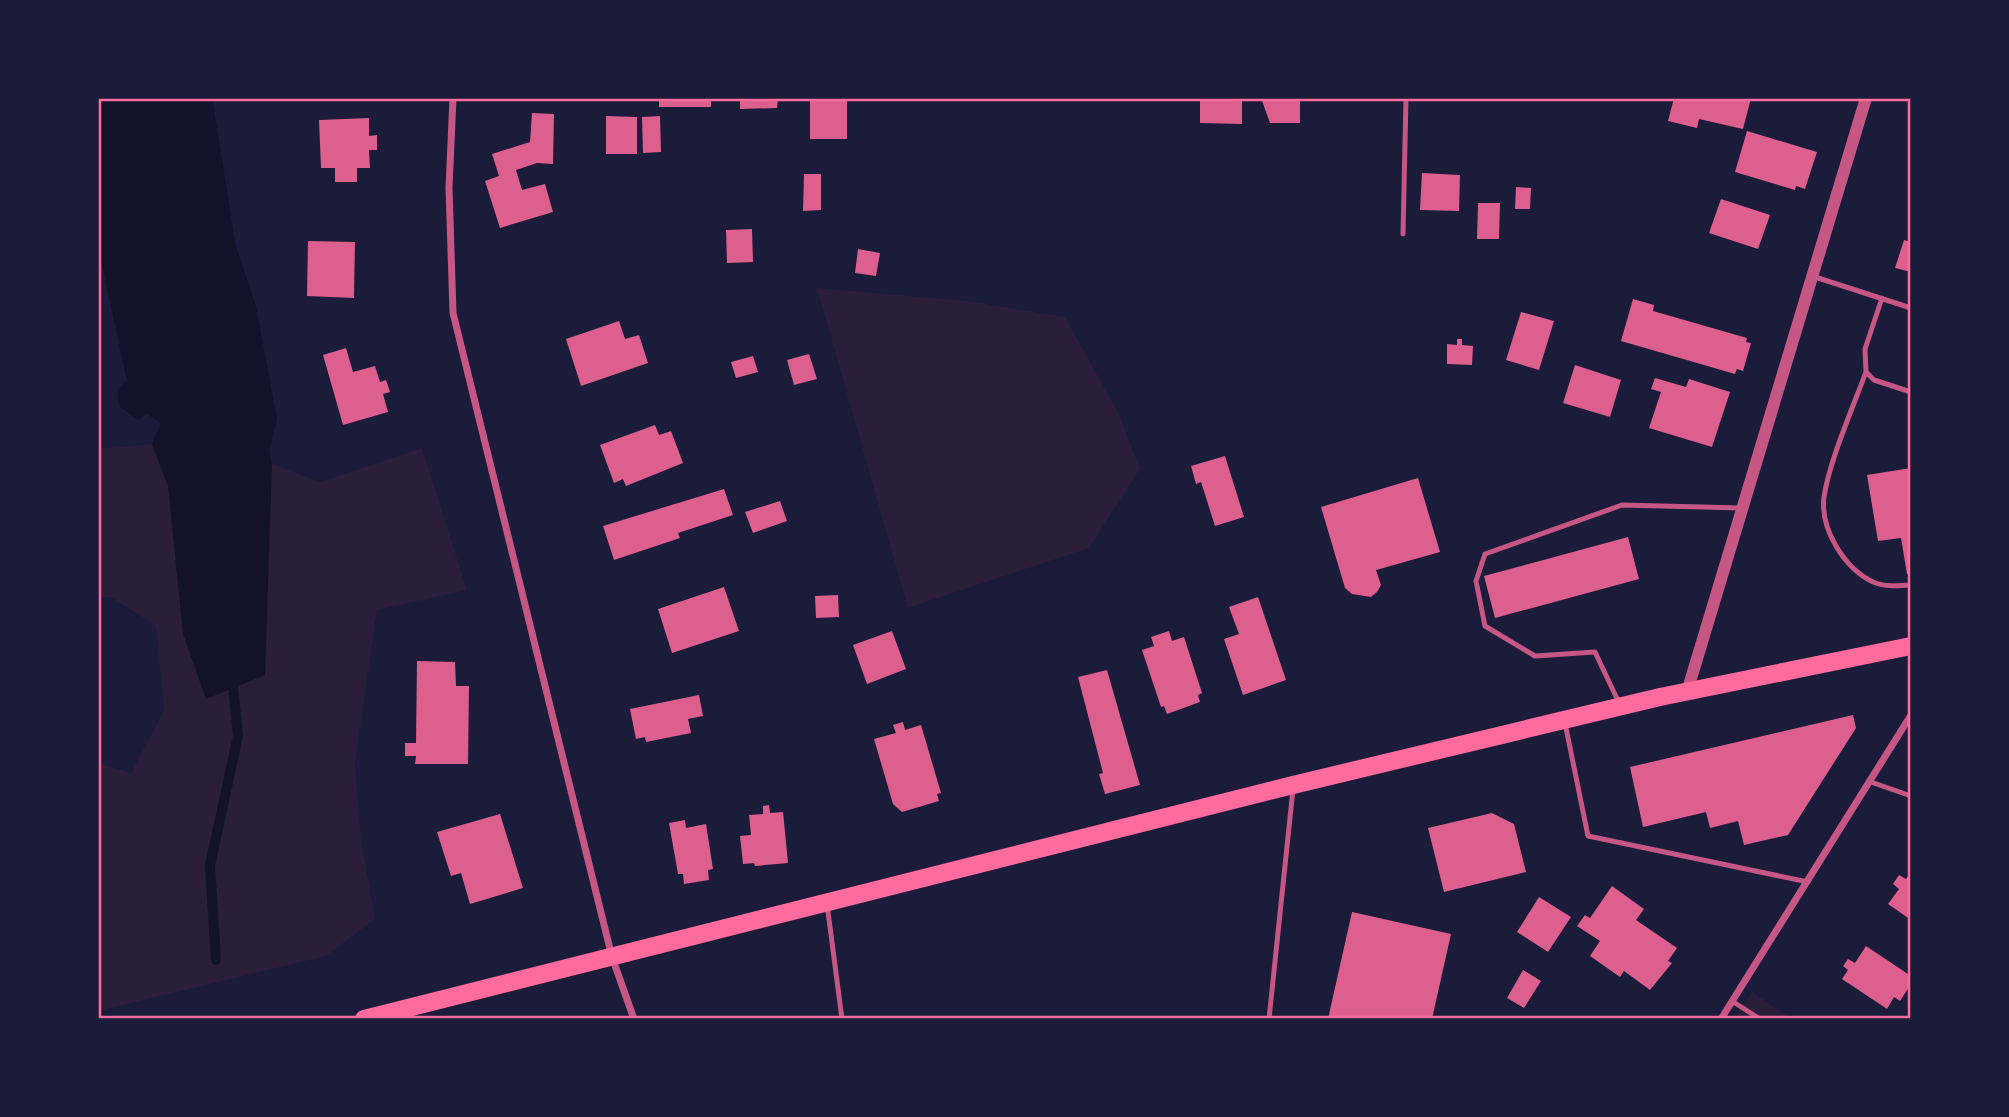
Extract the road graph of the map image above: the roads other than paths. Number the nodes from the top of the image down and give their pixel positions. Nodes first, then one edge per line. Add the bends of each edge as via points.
1 (453, 98) edge
2 (1406, 98) edge
3 (1866, 98) edge
4 (1403, 234) dead end
5 (1815, 277) junction
6 (1882, 298) junction
7 (1911, 308) edge
8 (1866, 372) junction
9 (1911, 392) edge
10 (1744, 508) junction
11 (1911, 585) edge
12 (1910, 650) edge
13 (1687, 692) junction
14 (1621, 706) junction
15 (1911, 715) edge
16 (1565, 720) junction
17 (1871, 782) junction
18 (1293, 785) junction
19 (1911, 796) edge
20 (1808, 882) junction
21 (827, 902) junction
22 (612, 957) junction
23 (1732, 1000) junction
24 (364, 1019) edge
25 (634, 1019) edge
26 (842, 1019) edge
27 (1269, 1019) edge
28 (1721, 1019) edge
29 (1760, 1019) edge

1 - 22 street via 449,188 453,313
2 - 4 lane
3 - 5 street
5 - 6 lane
5 - 10 street
6 - 7 lane
6 - 8 lane via 1865,349
8 - 9 lane via 1874,380
8 - 11 lane via 1824,498 1828,528 1850,565 1873,582
10 - 13 street
10 - 14 lane via 1622,505 1485,554 1476,581 1485,626 1535,656 1595,652
12 - 13 main road
13 - 14 main road
14 - 16 main road
15 - 17 street
16 - 18 main road
16 - 20 lane via 1588,835
17 - 19 lane
17 - 20 street
18 - 21 main road
18 - 27 lane
20 - 23 street
21 - 22 main road
21 - 26 lane
22 - 24 main road
22 - 25 street
23 - 28 street
23 - 29 lane

